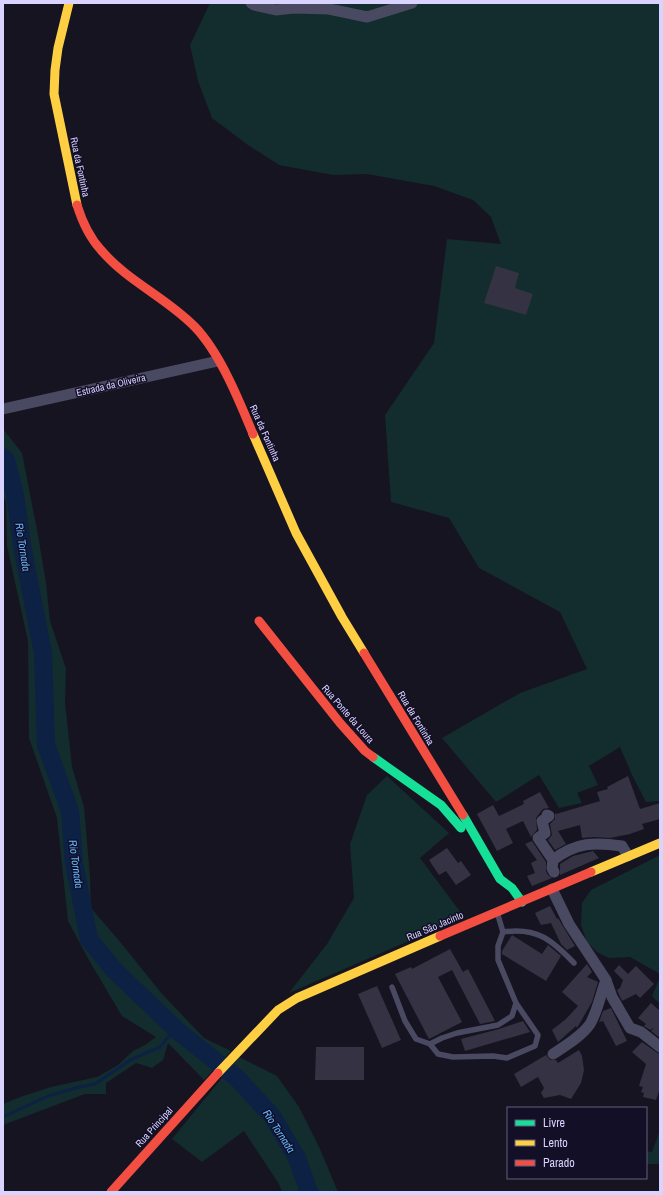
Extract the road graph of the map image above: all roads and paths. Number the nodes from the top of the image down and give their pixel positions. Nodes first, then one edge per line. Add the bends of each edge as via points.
1 (69, 3) edge
2 (251, 3) edge
3 (412, 3) edge
4 (218, 361) junction
5 (3, 409) edge
6 (259, 621) dead end
7 (548, 815) dead end
8 (473, 832) junction
9 (660, 843) edge
10 (628, 856) junction
11 (553, 860) junction
12 (554, 872) dead end
13 (500, 879) junction
14 (552, 889) junction
15 (522, 902) junction
16 (501, 910) junction
17 (503, 932) junction
18 (574, 964) dead end
19 (606, 980) junction
20 (392, 987) dead end
21 (516, 1003) junction
22 (430, 1044) junction
23 (660, 1047) edge
24 (553, 1054) dead end
25 (214, 1077) joint
26 (111, 1192) edge

1 - 4 street, Rua da Fontinha via 61,29 53,79 80,215 101,252 191,323 202,335
2 - 3 street via 276,10 329,9 367,17
4 - 5 street, Estrada da Oliveira
4 - 8 street, Rua da Fontinha via 231,382 307,554
6 - 8 street, Rua Ponte da Loura via 365,751 441,804 467,833
7 - 11 street via 542,821 545,833 538,838
8 - 13 street, Rua da Fontinha
9 - 10 street, Rua São Jacinto
10 - 11 street via 622,846 605,843 582,845 565,851
10 - 14 street, Rua São Jacinto
11 - 12 street
13 - 15 street, Rua da Fontinha via 512,888
13 - 16 street, Rua da Fontinha
14 - 15 street, Rua São Jacinto
14 - 19 street via 570,924
15 - 16 street, Rua São Jacinto
16 - 17 lane
16 - 25 street, Rua São Jacinto via 297,998 278,1010
17 - 18 lane via 517,930 548,939
17 - 21 lane via 498,946 498,960
19 - 23 street via 612,997 630,1028 641,1032
19 - 24 street via 590,1025 573,1041
20 - 22 lane via 405,1021 416,1038
21 - 22 lane via 512,1016 498,1025 457,1033
21 - 22 lane via 538,1035 535,1046 523,1052 507,1058 452,1057 438,1054
25 - 26 street, Rua Principal

